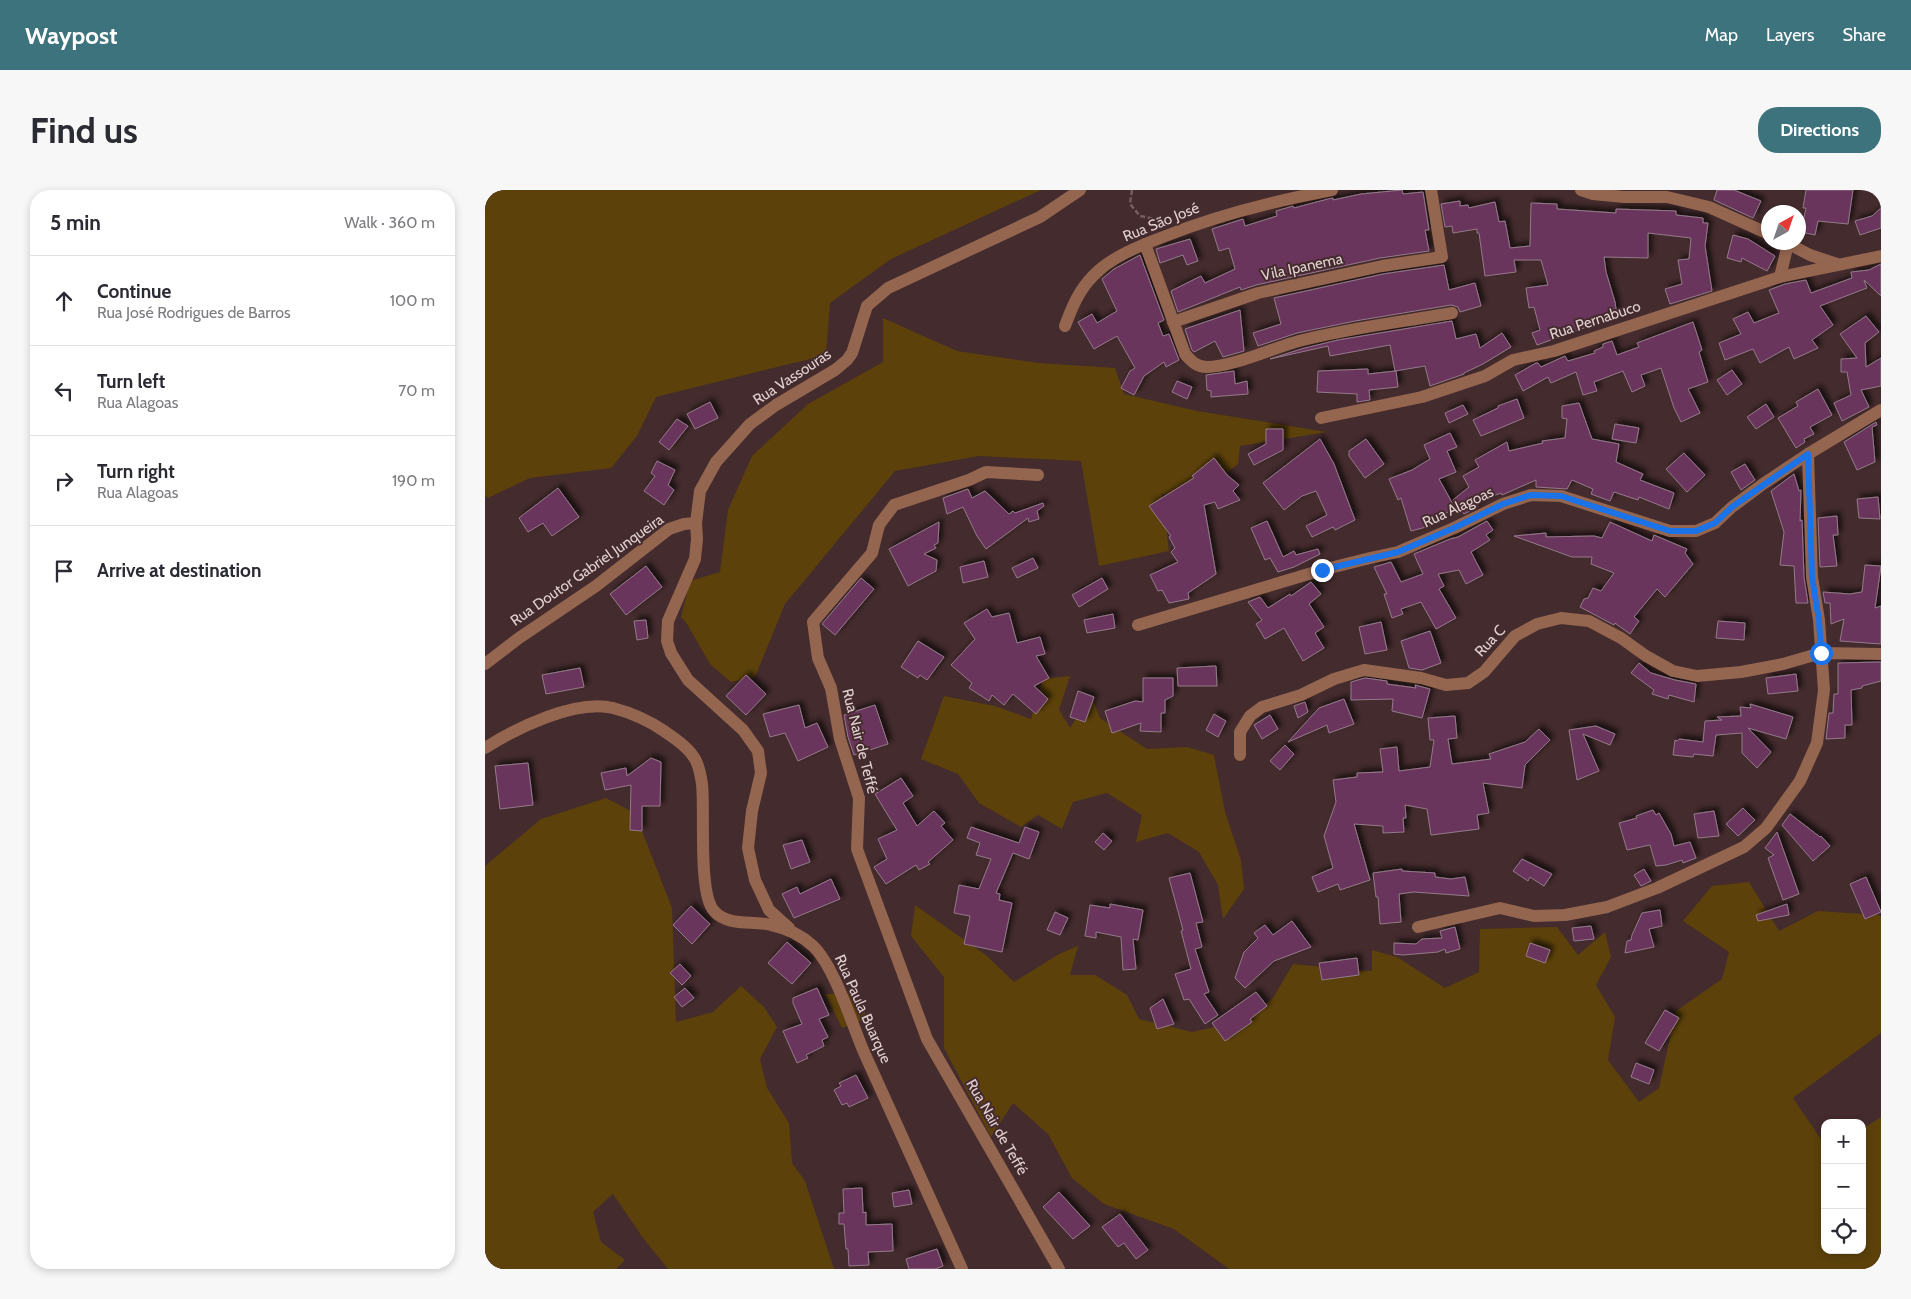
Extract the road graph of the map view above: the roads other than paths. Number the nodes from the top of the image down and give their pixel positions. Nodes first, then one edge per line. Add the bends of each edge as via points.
1 (1080, 190) edge
2 (1333, 190) edge
3 (1431, 190) edge
4 (1581, 190) edge
5 (1761, 230) edge
6 (1145, 244) junction
7 (1786, 250) edge
8 (1800, 250) edge
9 (1881, 256) edge
10 (1837, 264) junction
11 (1780, 277) junction
12 (1453, 313) dead end
13 (1173, 322) junction
14 (1065, 326) dead end
15 (1881, 410) edge
16 (1321, 418) dead end
17 (1808, 454) junction
18 (1039, 475) dead end
19 (695, 523) junction
20 (1138, 626) dead end
21 (1821, 653) junction
22 (1881, 654) edge
23 (485, 664) edge
24 (485, 748) edge
25 (1240, 755) dead end
26 (1418, 927) dead end
27 (797, 934) junction
28 (962, 1269) edge
29 (1059, 1269) edge

1 - 19 street, Rua Vassouras via 1040,217 875,297 867,306 847,360 750,424 716,462 700,491
2 - 6 street, Rua São José via 1285,199 1201,222
3 - 13 street, Vila Ipanema via 1442,257 1258,293
4 - 5 street via 1624,197 1667,197 1709,206
6 - 13 street
6 - 14 street, Rua São José via 1112,260 1094,274 1081,290
7 - 11 street
8 - 10 street
9 - 10 street, Rua Pernabuco
10 - 11 street, Rua Pernabuco
11 - 16 street, Rua Pernabuco via 1554,351 1513,360 1485,376 1422,398
12 - 13 street via 1337,332 1206,367 1194,364 1185,354
15 - 17 street, Rua Alagoas
17 - 20 street, Rua Alagoas via 1732,507 1715,523 1696,531 1670,531 1561,496 1531,495 1503,504 1398,552 1322,570
17 - 21 street via 1812,577
18 - 29 street, Rua Nair de Teffé via 986,472 894,505 879,525 872,552 813,622 818,658 831,688 840,739 859,798 857,849 927,1039
19 - 23 street, Rua Doutor Gabriel Junqueira via 669,529 596,586
19 - 27 street via 695,559 668,621 667,641 688,680 743,730 759,751 761,773 748,848 755,880 769,910
21 - 22 street, Rua C
21 - 25 street, Rua C via 1741,672 1697,676 1673,671 1589,621 1561,618 1537,624 1515,636 1484,672 1468,683 1446,685 1364,670 1262,707 1250,716 1240,732
21 - 26 street via 1824,690 1817,743 1800,781 1766,828 1744,847 1657,888 1607,907 1565,915 1534,916 1500,908
24 - 27 street, Rua Paula Buarque via 545,717 578,708 611,708 645,719 671,735 694,756 702,783 706,898 714,911 728,920 771,924
27 - 28 street, Rua Paula Buarque via 813,946 828,966

